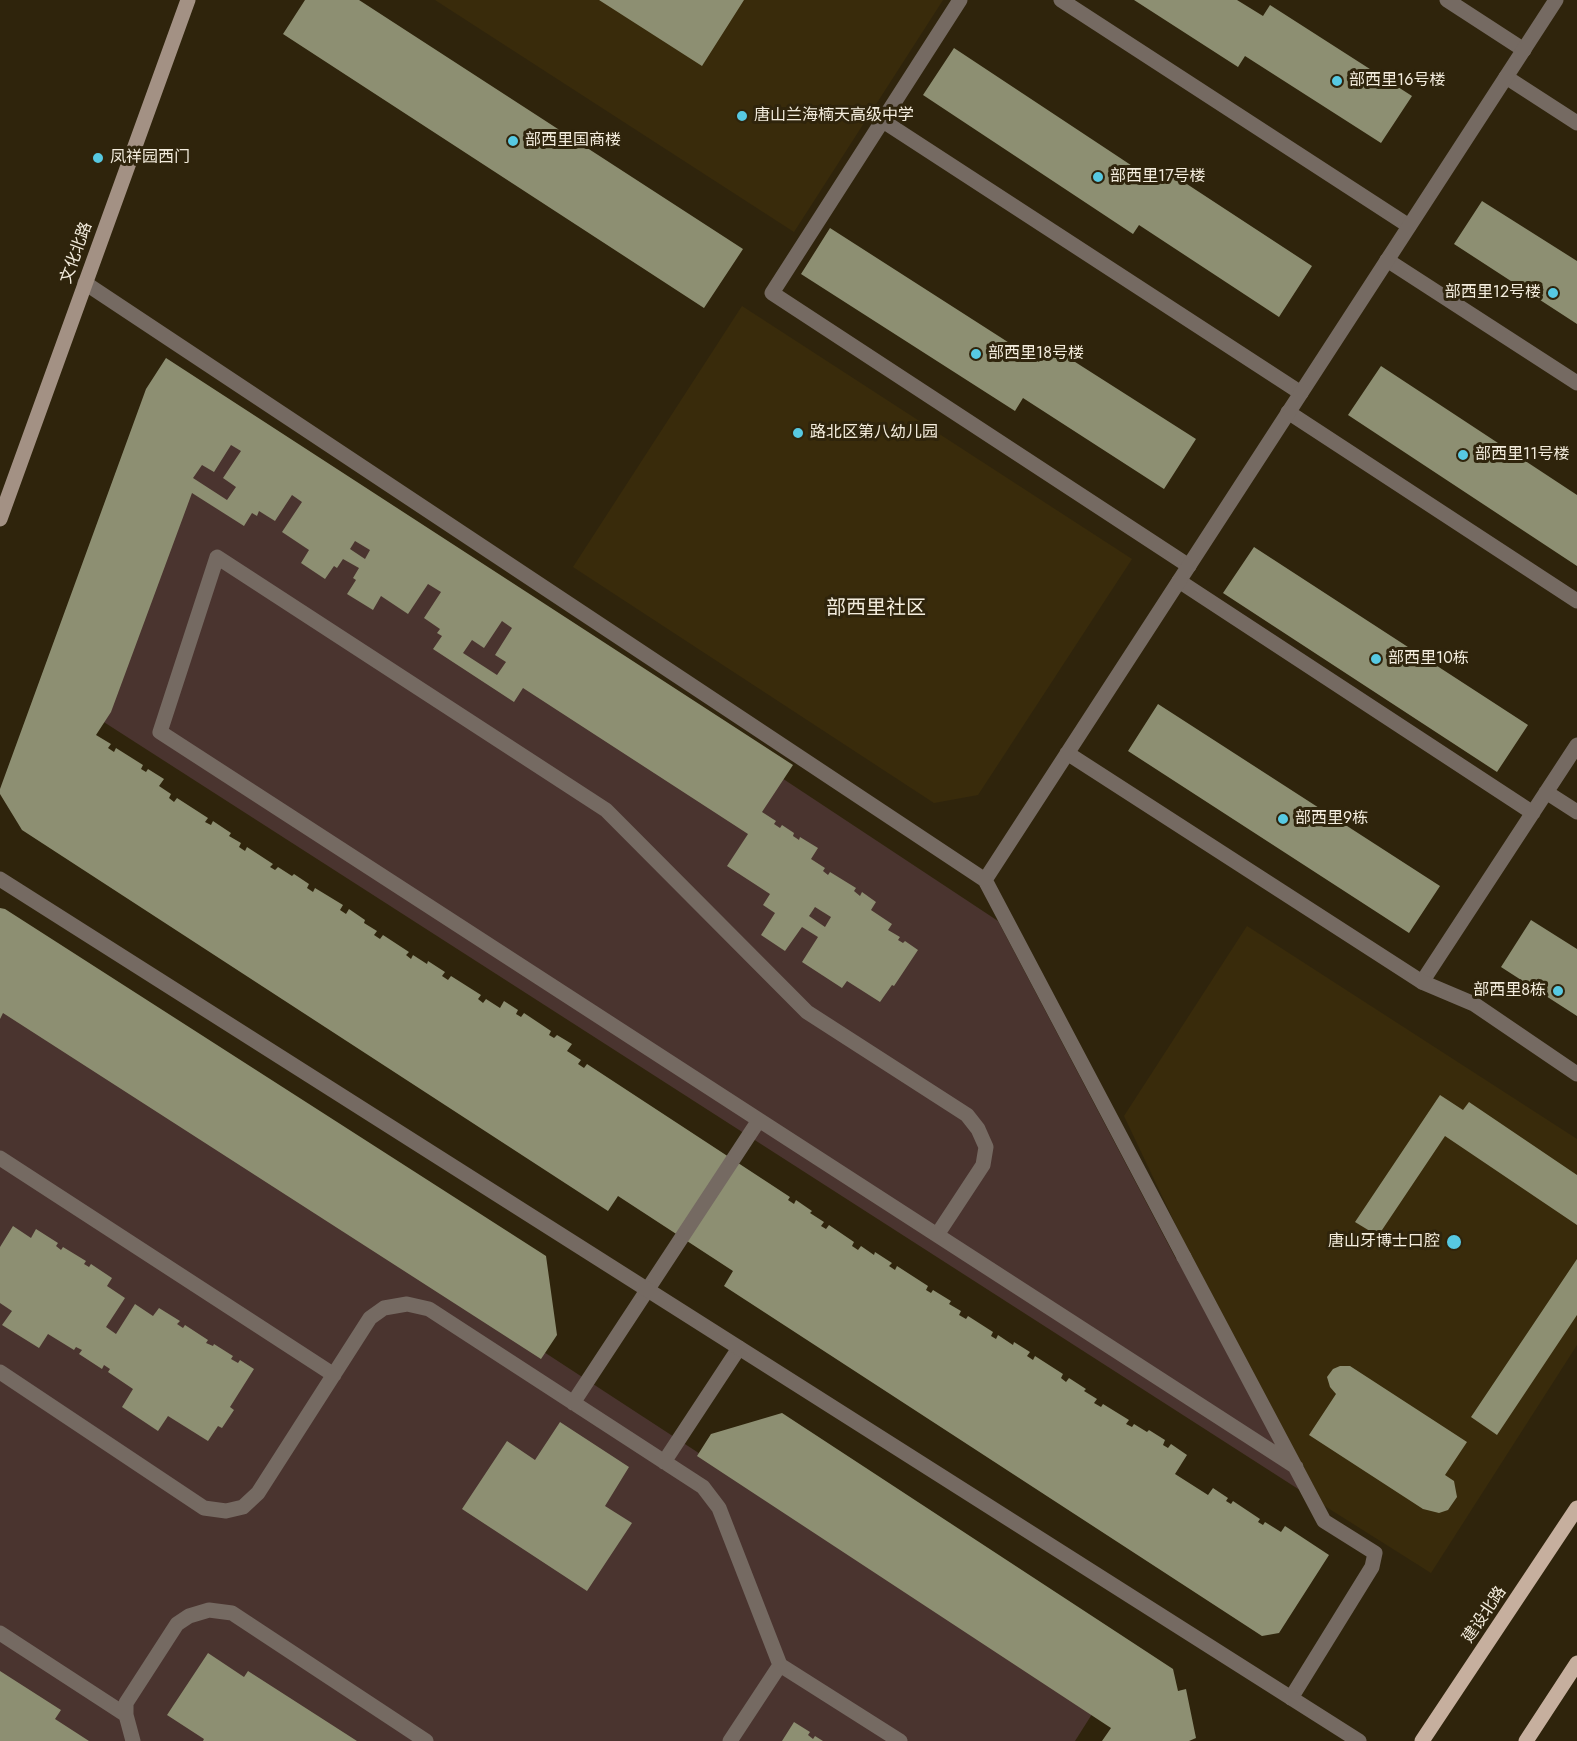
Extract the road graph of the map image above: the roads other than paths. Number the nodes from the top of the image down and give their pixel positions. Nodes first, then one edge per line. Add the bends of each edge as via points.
1 (189, 0) edge
2 (960, 0) edge
3 (1061, 0) edge
4 (1447, 0) edge
5 (1556, 0) edge
6 (1524, 50) junction
7 (1506, 77) junction
8 (883, 121) junction
9 (1577, 123) edge
10 (1409, 226) junction
11 (1387, 260) junction
12 (85, 283) junction
13 (1577, 383) edge
14 (1301, 393) junction
15 (1288, 412) junction
16 (0, 519) edge
17 (1189, 566) junction
18 (1179, 581) junction
19 (1577, 601) edge
20 (1577, 745) edge
21 (1067, 753) junction
22 (1546, 792) junction
23 (1577, 812) edge
24 (1533, 813) junction
25 (0, 879) edge
26 (985, 880) junction
27 (1422, 982) junction
28 (1577, 1074) edge
29 (759, 1120) junction
30 (0, 1158) edge
31 (937, 1235) junction
32 (648, 1291) junction
33 (739, 1348) junction
34 (0, 1372) edge
35 (334, 1375) junction
36 (573, 1403) junction
37 (664, 1462) junction
38 (1296, 1467) junction
39 (1577, 1508) edge
40 (0, 1633) edge
41 (1577, 1663) edge
42 (780, 1665) junction
43 (1291, 1698) junction
44 (126, 1715) junction
45 (134, 1741) edge
46 (426, 1741) edge
47 (730, 1741) edge
48 (900, 1741) edge
49 (1359, 1741) edge
50 (1422, 1741) edge
51 (1526, 1741) edge

1 - 12 street, 文化北路
2 - 8 street
3 - 10 street
4 - 6 street
5 - 6 street
6 - 7 street
7 - 9 street
7 - 10 street
8 - 14 street
8 - 17 street via 772,293
10 - 11 street
11 - 13 street
11 - 14 street
12 - 16 street, 文化北路
12 - 26 street
14 - 15 street
15 - 17 street
15 - 19 street
17 - 18 street
18 - 21 street
18 - 24 street
20 - 22 street
21 - 26 street
21 - 27 street
22 - 23 street
22 - 24 street
24 - 27 street
25 - 32 street
26 - 38 street
27 - 28 street via 1474,1004
29 - 31 street
29 - 31 street via 160,732 217,557 606,810 807,1012 967,1115 986,1147 983,1165
29 - 32 street
30 - 35 street
31 - 38 street
32 - 33 street
32 - 36 street
33 - 37 street
33 - 43 street
34 - 35 street via 204,1508 226,1511 243,1507 258,1493
35 - 36 street via 370,1318 384,1308 407,1304 429,1309
36 - 37 street
37 - 42 street via 703,1487 719,1508
38 - 43 street via 1324,1521 1375,1554 1372,1568
39 - 50 main road, 建设北路
40 - 44 street
41 - 51 main road
42 - 47 street
42 - 48 street
43 - 49 street
44 - 45 street
44 - 46 street via 126,1703 177,1624 209,1610 232,1613

